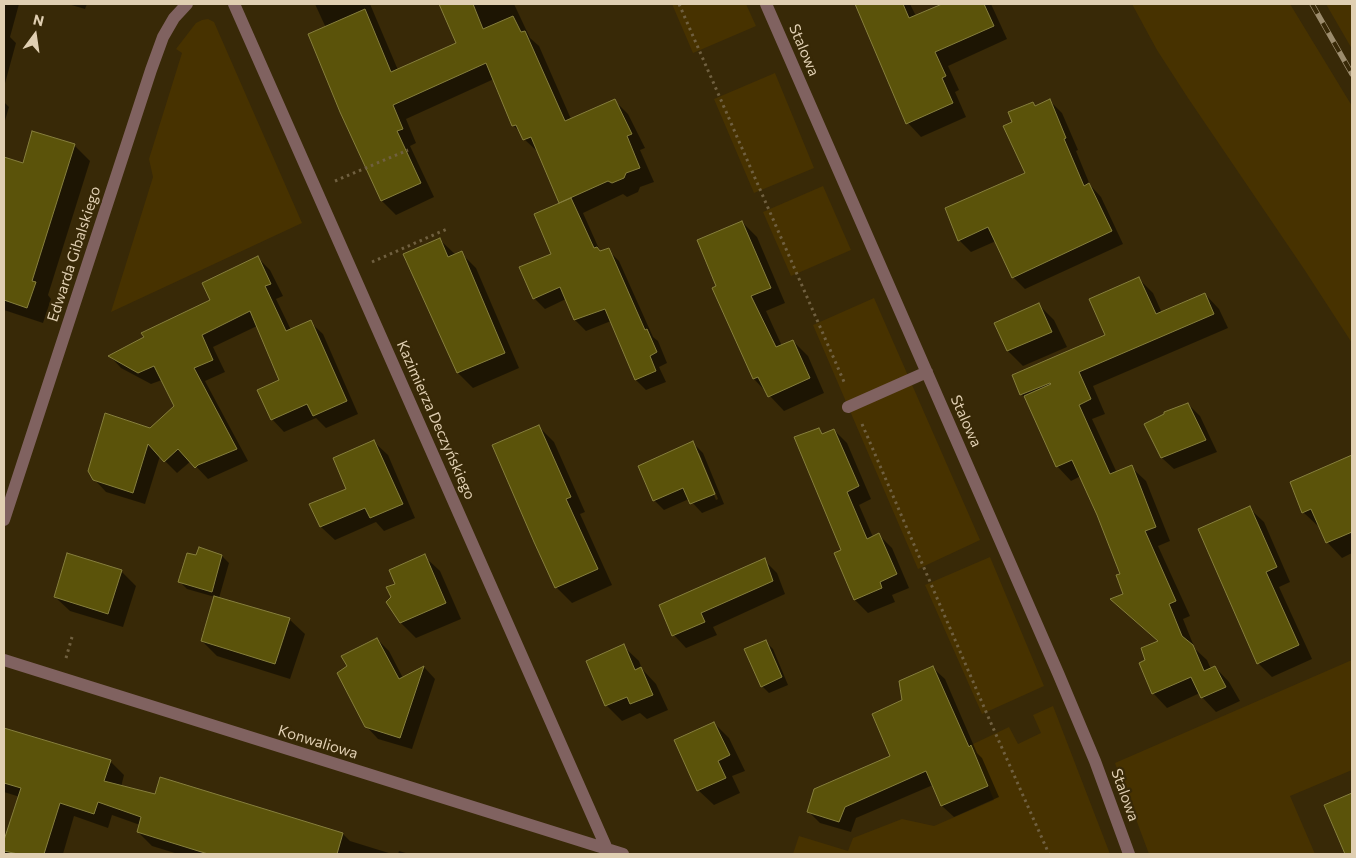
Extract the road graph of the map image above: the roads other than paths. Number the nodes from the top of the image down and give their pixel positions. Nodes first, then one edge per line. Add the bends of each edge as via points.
1 (187, 4) edge
2 (234, 4) edge
3 (766, 4) edge
4 (927, 372) junction
5 (851, 406) road end
6 (4, 520) edge
7 (4, 660) edge
8 (580, 841) junction
9 (607, 850) junction
10 (577, 854) edge
11 (623, 854) edge
12 (1129, 854) edge

1 - 6 street, Edwarda Gibalskiego via 163,37 151,70
2 - 9 street, Kazimierza Deczyńskiego
3 - 4 street, Stalowa
4 - 5 street
4 - 12 street, Stalowa via 1095,761
7 - 8 street, Konwaliowa
8 - 9 street, Konwaliowa
8 - 10 street
9 - 11 street, Konwaliowa

